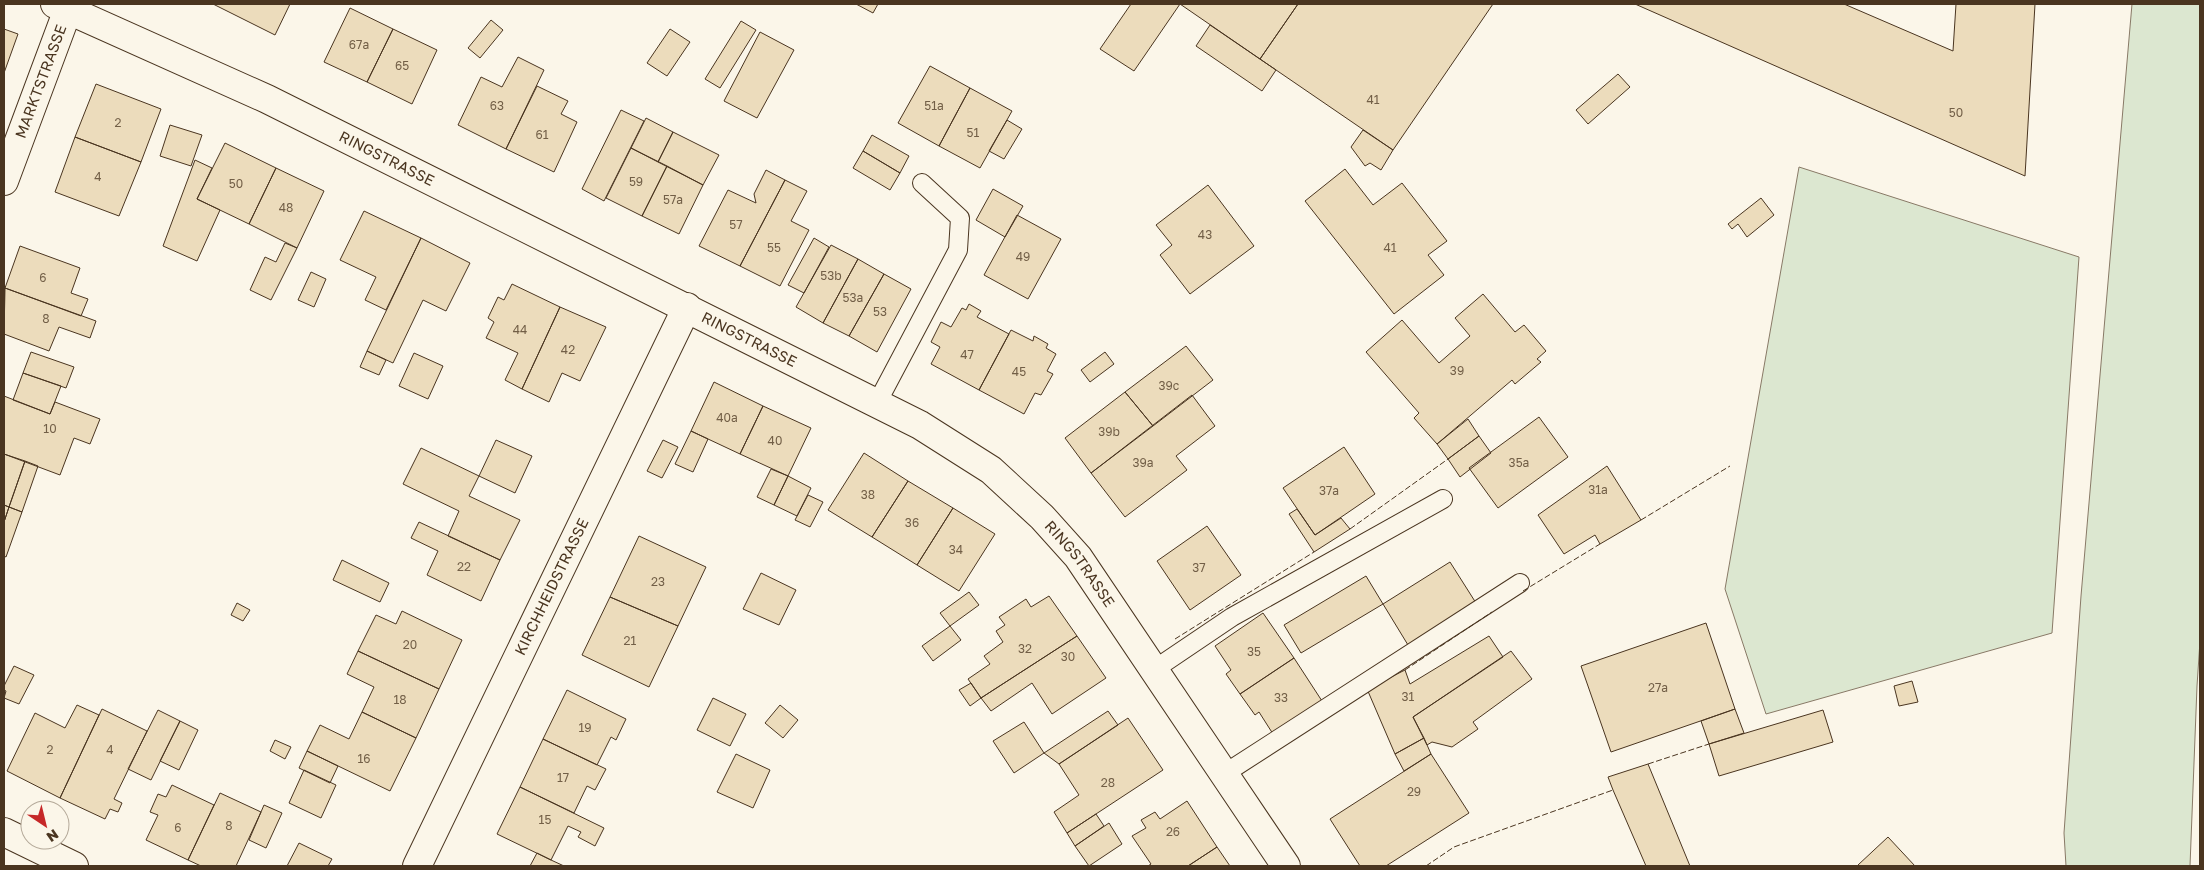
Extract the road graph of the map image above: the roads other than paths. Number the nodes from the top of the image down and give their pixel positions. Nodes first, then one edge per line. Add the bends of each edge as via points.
1 (64, 6) edge
2 (4, 181) edge
3 (922, 184) dead end
4 (687, 307) junction
5 (877, 403) junction
6 (1442, 499) dead end
7 (1520, 583) dead end
8 (1155, 669) junction
9 (1224, 774) junction
10 (4, 832) edge
11 (74, 866) edge
12 (416, 866) edge
13 (1286, 866) edge

1 - 2 street, MARKTSTRASSE
1 - 4 street, RINGSTRASSE via 267,99
3 - 5 lane via 960,218 958,250
4 - 5 street, RINGSTRASSE
4 - 12 street, KIRCHHEIDSTRASSE
5 - 8 street, RINGSTRASSE via 920,425 991,470 1042,517 1078,557
6 - 8 lane via 1232,617
7 - 9 lane
8 - 9 street, RINGSTRASSE
9 - 13 street, RINGSTRASSE
10 - 11 street

